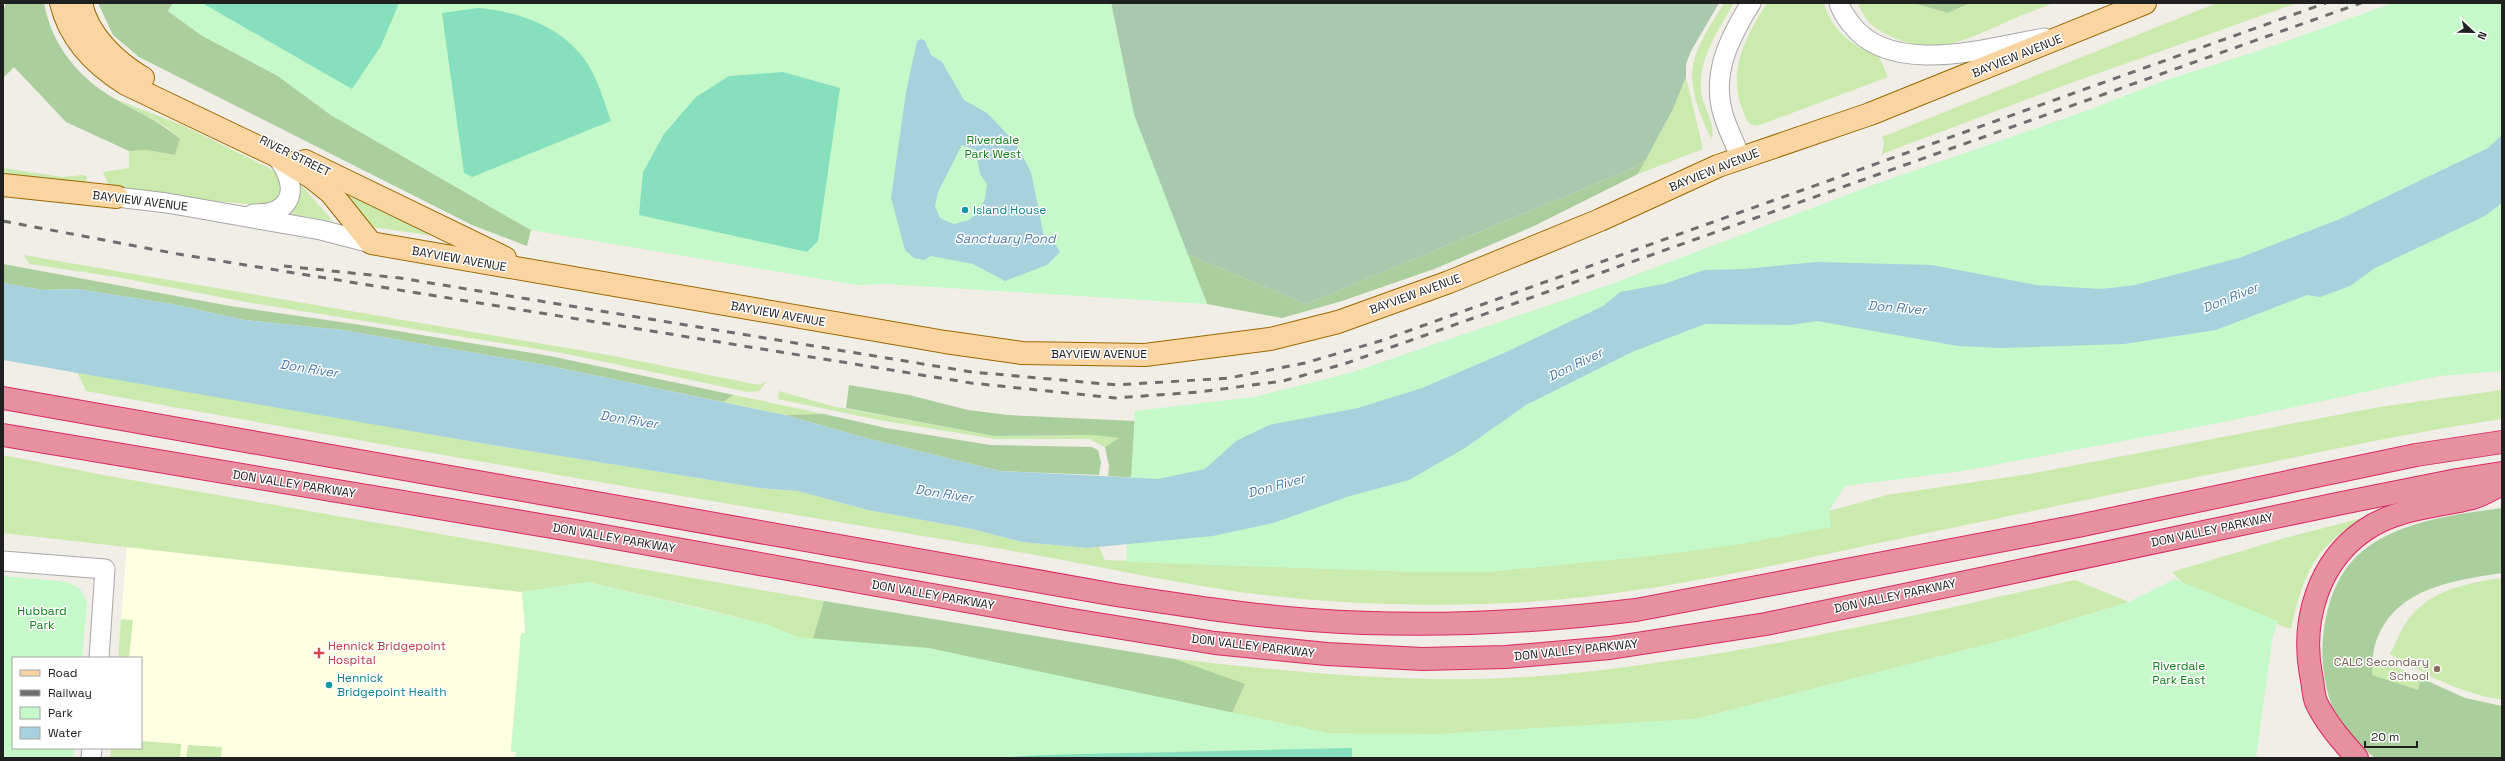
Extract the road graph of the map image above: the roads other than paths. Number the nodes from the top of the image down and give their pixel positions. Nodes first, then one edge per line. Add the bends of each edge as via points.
1 (61, 3) edge
2 (81, 3) edge
3 (1751, 3) edge
4 (1839, 3) edge
5 (2145, 3) edge
6 (2076, 32) junction
7 (275, 155) junction
8 (1740, 157) junction
9 (3, 185) edge
10 (117, 197) joint
11 (236, 215) junction
12 (371, 243) junction
13 (539, 273) junction
14 (3, 398) edge
15 (3, 435) edge
16 (2502, 442) edge
17 (2502, 473) edge
18 (2502, 484) edge
19 (3, 561) edge
20 (99, 657) edge
21 (2357, 758) edge

1 - 7 main road, RIVER STREET via 77,40 103,70 126,84
2 - 13 main road, RIVER STREET via 98,41 120,62 141,76 228,123 483,249
3 - 8 street via 1725,53 1720,73 1719,94 1723,114
4 - 6 street via 1840,9 1857,31 1879,46 1905,53 1939,56
5 - 6 main road, BAYVIEW AVENUE
6 - 8 main road, BAYVIEW AVENUE via 1870,114
7 - 11 street, RIVER STREET via 288,172 290,182 288,196 282,206 267,213
7 - 12 main road, RIVER STREET via 312,177 330,193
8 - 13 main road, BAYVIEW AVENUE via 1600,220 1464,276 1338,322 1270,339 1145,355 1014,352
9 - 10 main road, BAYVIEW AVENUE
10 - 11 street, BAYVIEW AVENUE
11 - 12 street, BAYVIEW AVENUE via 321,230
12 - 13 main road, BAYVIEW AVENUE
14 - 16 highway via 1124,596 1311,620 1403,624 1553,619 1644,608 2078,526 2416,455
15 - 17 highway, DON VALLEY PARKWAY via 576,531 1074,621 1215,643 1327,654 1422,659 1610,648 1766,624 2342,503
18 - 21 highway via 2472,498 2405,511 2365,530 2340,553 2321,580 2311,609 2307,642 2316,700 2333,732
19 - 20 street via 105,569

